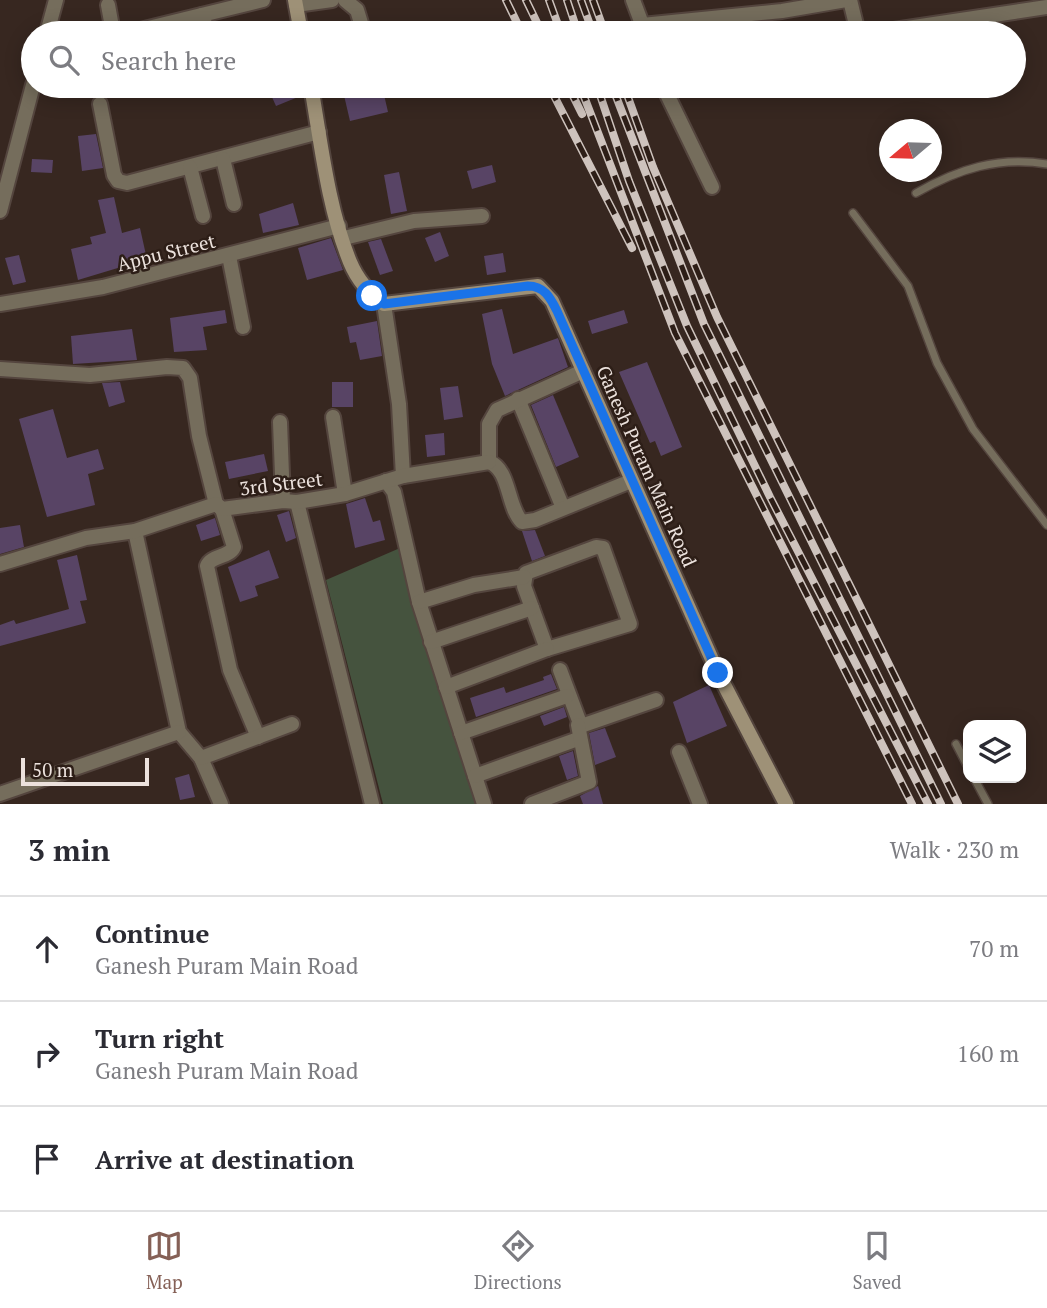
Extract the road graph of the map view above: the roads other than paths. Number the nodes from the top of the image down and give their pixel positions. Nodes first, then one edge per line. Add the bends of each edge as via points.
1 (56, 0) edge
2 (264, 0) edge
3 (332, 0) edge
4 (345, 0) edge
5 (634, 0) edge
6 (848, 0) edge
7 (296, 3) edge
8 (108, 5) dead end
9 (1047, 7) edge
10 (202, 15) junction
11 (50, 21) edge
12 (111, 21) edge
13 (177, 21) edge
14 (204, 21) edge
15 (299, 21) edge
16 (361, 21) edge
17 (641, 21) edge
18 (705, 21) edge
19 (854, 21) edge
20 (954, 21) edge
21 (30, 98) edge
22 (313, 98) edge
23 (669, 98) edge
24 (100, 104) dead end
25 (319, 132) junction
26 (223, 159) junction
27 (1047, 164) edge
28 (190, 167) junction
29 (712, 187) dead end
30 (916, 193) dead end
31 (234, 204) dead end
32 (0, 211) edge
33 (853, 213) dead end
34 (203, 216) dead end
35 (482, 216) dead end
36 (342, 232) junction
37 (229, 256) junction
38 (0, 304) edge
39 (384, 304) junction
40 (243, 327) dead end
41 (0, 369) edge
42 (583, 371) junction
43 (518, 399) junction
44 (333, 417) dead end
45 (280, 422) dead end
46 (489, 462) junction
47 (403, 476) junction
48 (386, 481) junction
49 (631, 481) junction
50 (345, 494) junction
51 (290, 501) junction
52 (219, 507) junction
53 (563, 509) junction
54 (1047, 525) edge
55 (135, 531) junction
56 (0, 564) edge
57 (524, 577) junction
58 (419, 602) junction
59 (532, 608) junction
60 (431, 642) junction
61 (547, 649) junction
62 (561, 670) dead end
63 (446, 687) junction
64 (567, 696) junction
65 (656, 700) dead end
66 (292, 723) dead end
67 (578, 732) junction
68 (179, 733) junction
69 (461, 733) junction
70 (258, 737) junction
71 (956, 744) dead end
72 (679, 751) dead end
73 (963, 757) edge
74 (201, 758) junction
75 (475, 776) junction
76 (977, 783) edge
77 (0, 794) edge
78 (221, 804) edge
79 (372, 804) edge
80 (484, 804) edge
81 (532, 804) edge
82 (700, 804) edge
83 (786, 804) edge
84 (988, 804) edge

1 - 11 street
2 - 10 street
3 - 7 street
4 - 16 street via 358,10
5 - 17 street
6 - 18 street
6 - 19 street
7 - 15 street
8 - 12 street
9 - 20 street
10 - 13 street
10 - 14 street
21 - 32 street
22 - 25 street
23 - 29 street
24 - 28 street via 118,181 127,183
25 - 26 street
25 - 36 street
26 - 28 street
26 - 31 street
27 - 30 lane via 1026,161 969,167
28 - 34 street
33 - 54 lane via 908,286 937,363 973,429
35 - 36 street, Appu Street
36 - 37 street, Appu Street
36 - 39 street via 356,274
37 - 38 street, Appu Street via 103,287
37 - 40 street
39 - 42 street, Ganesh Puram Main Road via 538,286 552,301
39 - 47 street via 399,404
41 - 52 street via 90,374 183,368 190,378 199,436
42 - 43 street
42 - 49 street, Ganesh Puram Main Road
43 - 46 street via 491,416
43 - 53 street
44 - 50 street
45 - 51 street
46 - 47 street, 3rd Street
46 - 53 street via 499,469 522,522
47 - 48 street, 3rd Street
48 - 50 street, 3rd Street
48 - 58 street via 394,492
49 - 53 street
49 - 83 street, Ganesh Puram Main Road via 718,673
50 - 51 street, 3rd Street
51 - 52 street, 3rd Street
51 - 79 street
52 - 55 street, 3rd Street
52 - 70 street via 234,547 207,566 230,670
55 - 56 street, 3rd Street via 86,538
55 - 68 street
57 - 58 street via 474,585
57 - 59 street
57 - 61 street via 532,570 602,547 630,624
58 - 60 street
59 - 60 street
59 - 61 street
60 - 63 street
61 - 63 street
62 - 64 street
63 - 69 street
64 - 67 street
64 - 69 street
65 - 67 street via 582,726
66 - 70 street
67 - 75 street
67 - 81 street via 589,782
68 - 74 street
68 - 77 street
69 - 75 street
70 - 74 street
71 - 73 lane
72 - 82 street
74 - 78 street
75 - 80 street
76 - 84 lane

